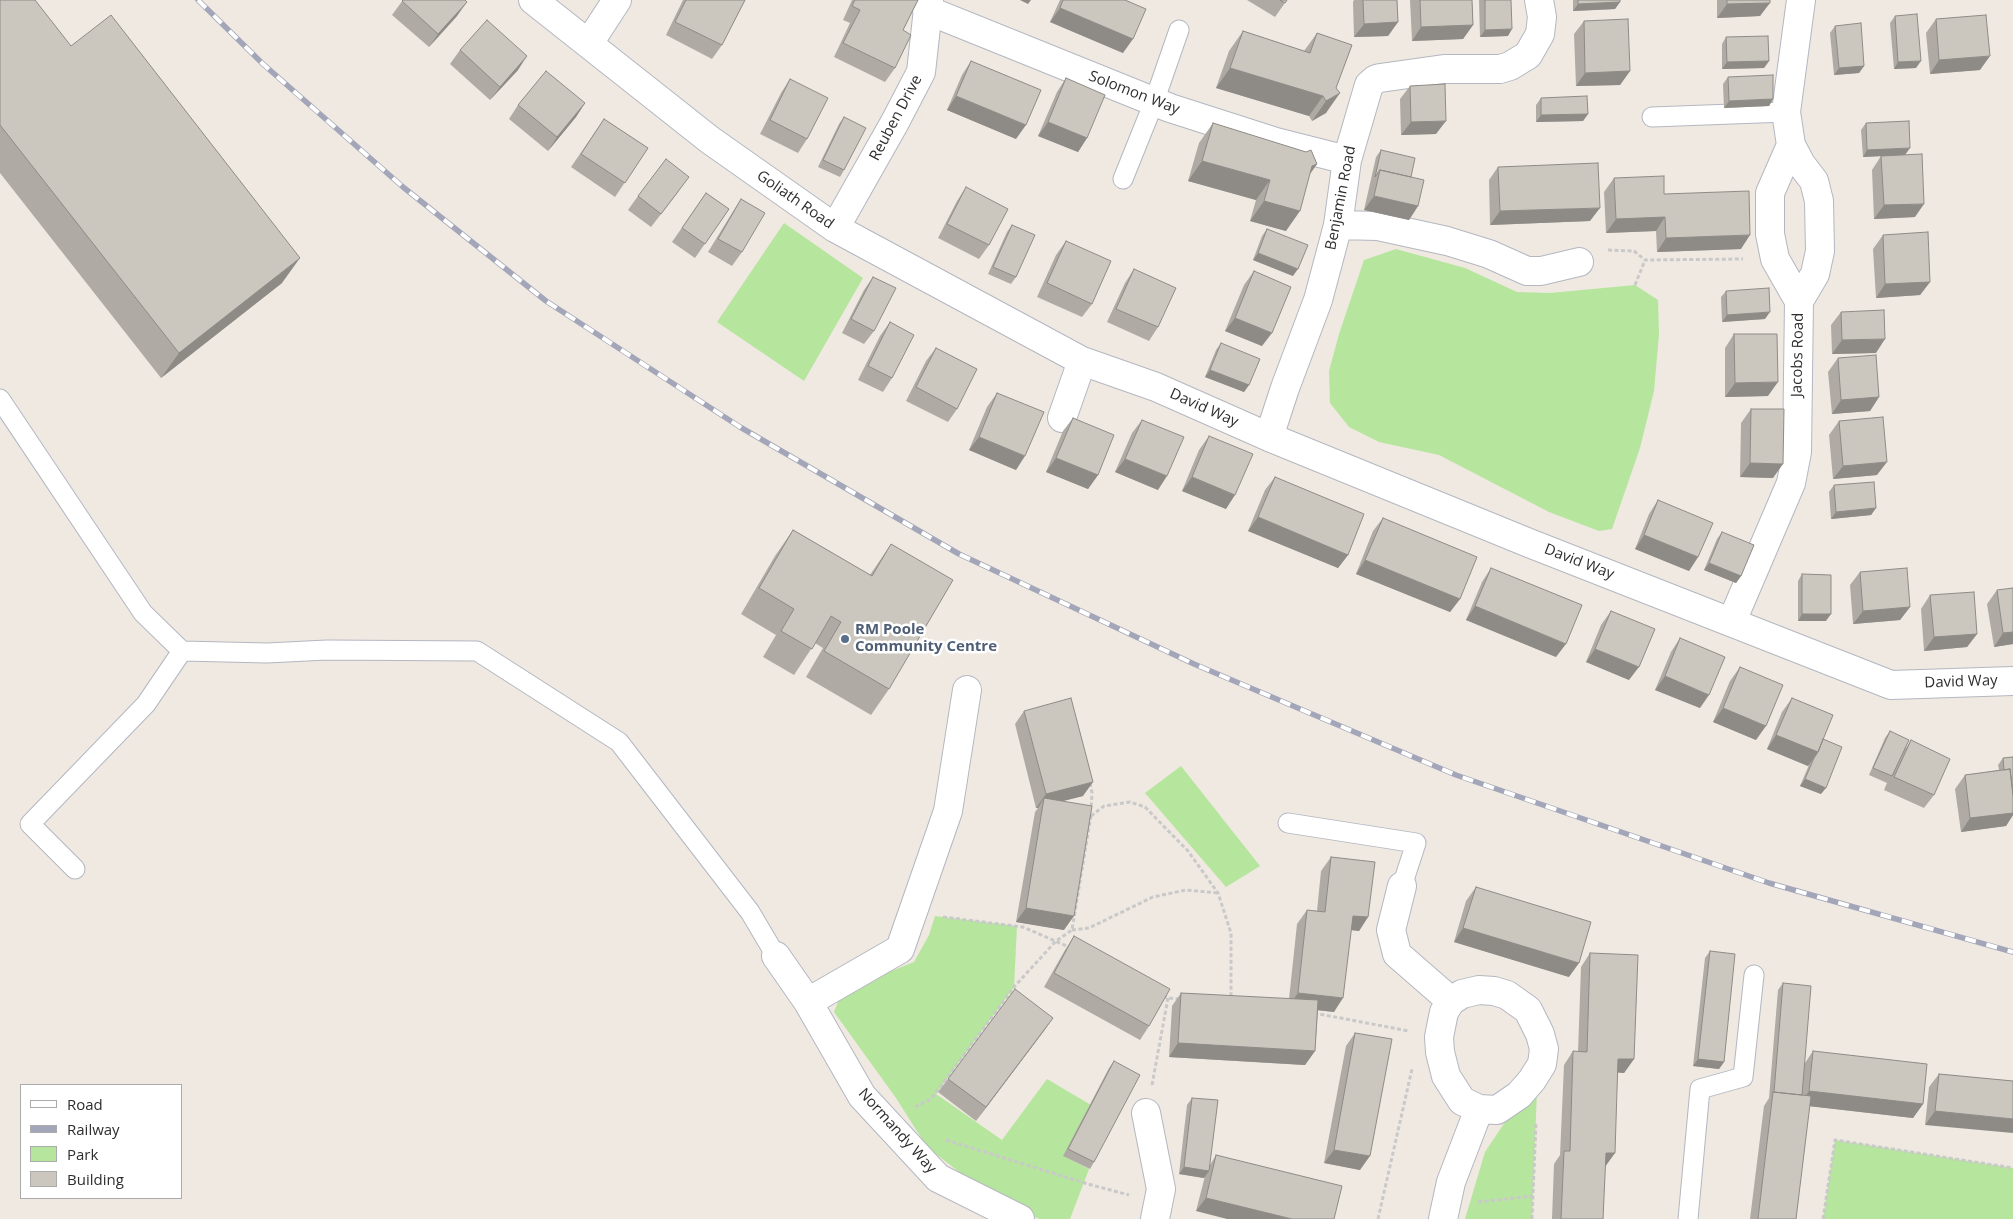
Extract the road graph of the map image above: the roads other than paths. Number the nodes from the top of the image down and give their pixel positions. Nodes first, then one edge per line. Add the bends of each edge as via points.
1 (533, 0) edge
2 (617, 0) edge
3 (1539, 0) edge
4 (1801, 0) edge
5 (928, 5) edge
6 (1179, 30) dead end
7 (589, 43) junction
8 (1154, 102) junction
9 (1786, 112) junction
10 (1652, 117) dead end
11 (1792, 145) junction
12 (1347, 160) junction
13 (1123, 179) dead end
14 (1338, 225) junction
15 (834, 228) junction
16 (1579, 262) road end
17 (1800, 301) junction
18 (1082, 361) junction
19 (1156, 387) joint
20 (0, 399) edge
21 (1062, 418) dead end
22 (1269, 437) junction
23 (1732, 621) junction
24 (182, 651) junction
25 (2013, 681) edge
26 (967, 690) dead end
27 (1288, 823) dead end
28 (75, 869) dead end
29 (1402, 886) joint
30 (776, 956) joint
31 (1754, 975) dead end
32 (1451, 1001) junction
33 (808, 1002) junction
34 (1479, 1109) junction
35 (1146, 1113) road end
36 (1157, 1211) edge
37 (1445, 1211) edge
38 (1020, 1219) edge
39 (1688, 1219) edge

1 - 7 street, Goliath Road
2 - 7 street
3 - 12 street, Benjamin Road via 1540,34 1528,55 1510,66 1444,70 1380,78 1372,82
4 - 9 street
5 - 8 street, Solomon Way
5 - 15 street, Reuben Drive via 921,72
6 - 8 lane
7 - 15 street, Goliath Road via 710,140
8 - 12 street, Solomon Way via 1276,142
8 - 13 lane
9 - 10 lane
9 - 11 street
11 - 17 street via 1814,181 1819,201 1820,251 1815,274
11 - 17 street, Jacobs Road via 1770,193 1770,234 1774,259
12 - 14 street, Benjamin Road
14 - 16 street via 1378,226 1447,240 1528,271
14 - 22 street, Benjamin Road via 1318,300
15 - 18 street, Goliath Road
17 - 23 street, Jacobs Road via 1797,452 1791,483
18 - 19 street, Goliath Road
18 - 21 street
19 - 22 street, David Way
20 - 24 lane via 143,613
22 - 23 street, David Way
23 - 25 street, David Way via 1891,684
24 - 28 lane via 146,704 30,824
24 - 30 lane via 477,651 619,742 750,912
26 - 33 street via 948,811 900,949
27 - 29 lane via 1416,843
29 - 32 street via 1391,930 1397,954
30 - 33 street, Normandy Way
31 - 39 lane via 1743,1077 1700,1089
32 - 34 street via 1444,1012 1439,1037 1442,1064 1462,1101
32 - 34 street via 1479,990 1507,995 1528,1010 1544,1049 1542,1064 1519,1095 1498,1110
33 - 38 street, Normandy Way via 862,1096 938,1178
34 - 37 street via 1451,1182
35 - 36 street via 1162,1189

